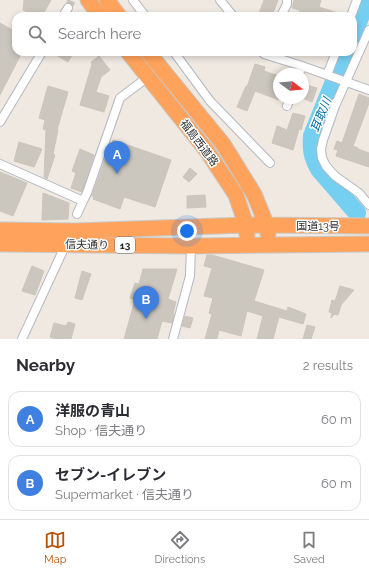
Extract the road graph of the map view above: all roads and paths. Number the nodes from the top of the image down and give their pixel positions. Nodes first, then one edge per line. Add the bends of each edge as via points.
1 (88, 0) edge
2 (107, 0) edge
3 (133, 0) edge
4 (220, 0) edge
5 (287, 0) edge
6 (357, 0) edge
7 (68, 8) tunnel mouth
8 (66, 12) edge
9 (97, 12) edge
10 (117, 12) edge
11 (143, 12) edge
12 (230, 12) edge
13 (284, 12) edge
14 (352, 12) edge
15 (369, 30) edge
16 (357, 54) edge
17 (40, 56) edge
18 (131, 56) edge
19 (152, 56) edge
20 (176, 56) edge
21 (273, 56) edge
22 (335, 56) edge
23 (356, 56) edge
24 (302, 66) joint
25 (329, 75) junction
26 (148, 77) junction
27 (344, 81) junction
28 (369, 90) edge
29 (203, 106) junction
30 (0, 122) edge
31 (270, 163) dead end
32 (0, 164) edge
33 (83, 201) junction
34 (369, 205) edge
35 (77, 214) dead end
36 (246, 225) junction
37 (267, 226) junction
38 (369, 226) edge
39 (0, 230) edge
40 (0, 244) edge
41 (66, 244) junction
42 (369, 244) edge
43 (270, 245) junction
44 (191, 246) junction
45 (249, 246) junction
46 (22, 339) edge
47 (173, 339) edge

1 - 9 highway
2 - 10 highway
3 - 11 street
4 - 12 street
5 - 13 street
6 - 14 street
7 - 8 street
15 - 16 street
17 - 30 street
18 - 26 highway, 福島西道路
19 - 29 highway, 福島西道路
20 - 29 street
21 - 24 street
22 - 25 street
23 - 27 street
24 - 25 street
25 - 27 street
26 - 33 street via 120,98
26 - 36 highway, 福島西道路 via 211,158 236,195
27 - 28 street
27 - 34 street via 323,140 322,158 331,172 359,193
29 - 31 street
29 - 37 highway, 福島西道路 via 254,194
32 - 33 street
33 - 35 street
36 - 37 highway, 信夫通り / 13
36 - 39 highway, 信夫通り / 13 via 75,231
36 - 45 highway, 福島西道路
37 - 38 highway, 国道13号 / 13
37 - 43 highway, 福島西道路
40 - 41 highway, 信夫通り / 13
41 - 44 highway, 信夫通り / 13
41 - 46 street
42 - 43 highway, 国道13号 / 13
43 - 45 highway, 信夫通り / 13
44 - 45 highway, 信夫通り / 13
44 - 47 street via 190,276

